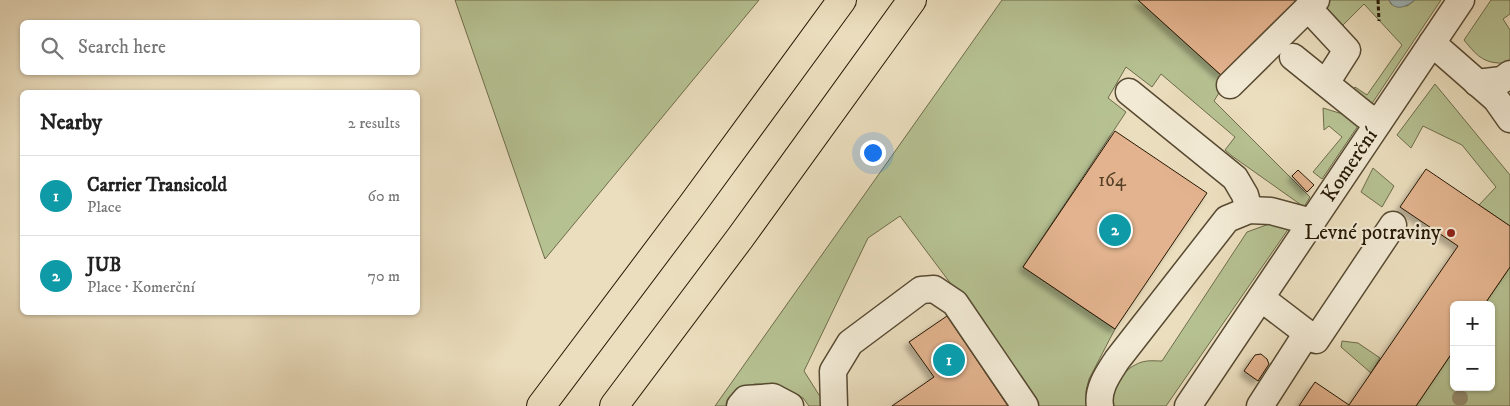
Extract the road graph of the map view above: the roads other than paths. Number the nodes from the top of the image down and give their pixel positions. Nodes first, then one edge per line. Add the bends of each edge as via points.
1 (842, 0) edge
2 (912, 0) edge
3 (1461, 0) edge
4 (1312, 4) edge
5 (1432, 43) junction
6 (1293, 57) dead end
7 (1510, 74) edge
8 (1326, 83) junction
9 (1477, 83) junction
10 (1230, 85) dead end
11 (1129, 92) dead end
12 (1510, 119) edge
13 (1378, 123) junction
14 (1249, 210) junction
15 (1312, 222) junction
16 (1393, 225) dead end
17 (1261, 298) junction
18 (1307, 333) junction
19 (541, 406) edge
20 (614, 406) edge
21 (740, 406) edge
22 (790, 406) edge
23 (834, 406) edge
24 (1025, 406) edge
25 (1100, 406) edge
26 (1188, 406) edge
27 (1260, 406) edge

1 - 19 highway
2 - 20 highway
3 - 5 street, Komerční
4 - 8 street via 1347,50
4 - 10 street
5 - 9 street
5 - 13 street, Komerční
6 - 8 street
7 - 9 street via 1502,80
8 - 13 street
9 - 12 street via 1496,99
11 - 14 street via 1235,178
13 - 15 street, Komerční
14 - 15 street via 1271,211
14 - 25 street via 1227,220 1117,360 1102,383
15 - 17 street, Komerční
16 - 18 street via 1316,340
17 - 18 street
17 - 26 street, Komerční
18 - 27 street
21 - 22 street via 746,399 773,398
23 - 24 street via 833,371 850,343 921,290 934,289 955,303

